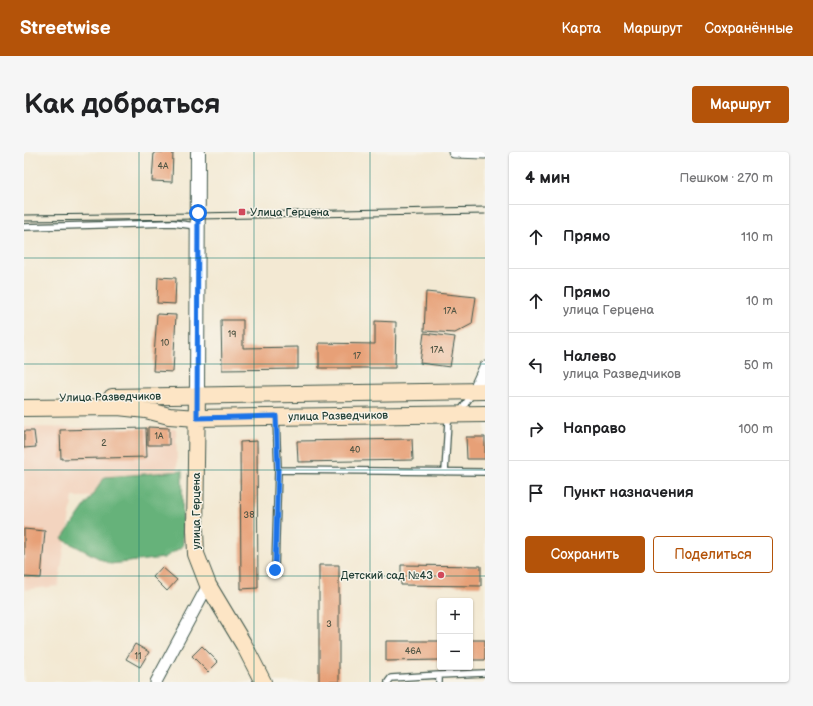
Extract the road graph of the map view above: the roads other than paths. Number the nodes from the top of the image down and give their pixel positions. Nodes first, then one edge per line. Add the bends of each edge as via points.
1 (198, 152) edge
2 (454, 152) edge
3 (485, 154) edge
4 (24, 227) edge
5 (199, 227) junction
6 (485, 367) edge
7 (480, 391) edge
8 (197, 395) junction
9 (24, 398) edge
10 (24, 408) edge
11 (458, 414) junction
12 (485, 414) edge
13 (276, 416) junction
14 (197, 418) junction
15 (278, 470) junction
16 (445, 472) junction
17 (485, 472) edge
18 (275, 570) dead end
19 (208, 585) junction
20 (485, 673) edge
21 (439, 674) junction
22 (156, 682) edge
23 (263, 682) edge
24 (388, 682) edge
25 (438, 682) edge

1 - 5 street
2 - 3 street
4 - 5 lane via 173,223
5 - 8 street
6 - 7 street
7 - 8 main road, улица Разведчиков
7 - 11 lane
8 - 9 main road, Улица Разведчиков
8 - 14 main road, улица Герцена
10 - 14 main road, улица Разведчиков via 118,406 168,416
11 - 12 main road, улица Разведчиков
11 - 13 main road, улица Разведчиков
11 - 16 lane via 448,421
13 - 14 main road, улица Разведчиков
13 - 15 lane
14 - 19 main road, улица Герцена via 196,554
15 - 16 lane
15 - 18 lane
16 - 17 lane
19 - 22 street
19 - 23 main road, улица Герцена
20 - 21 lane
21 - 24 lane via 391,678
21 - 25 lane

